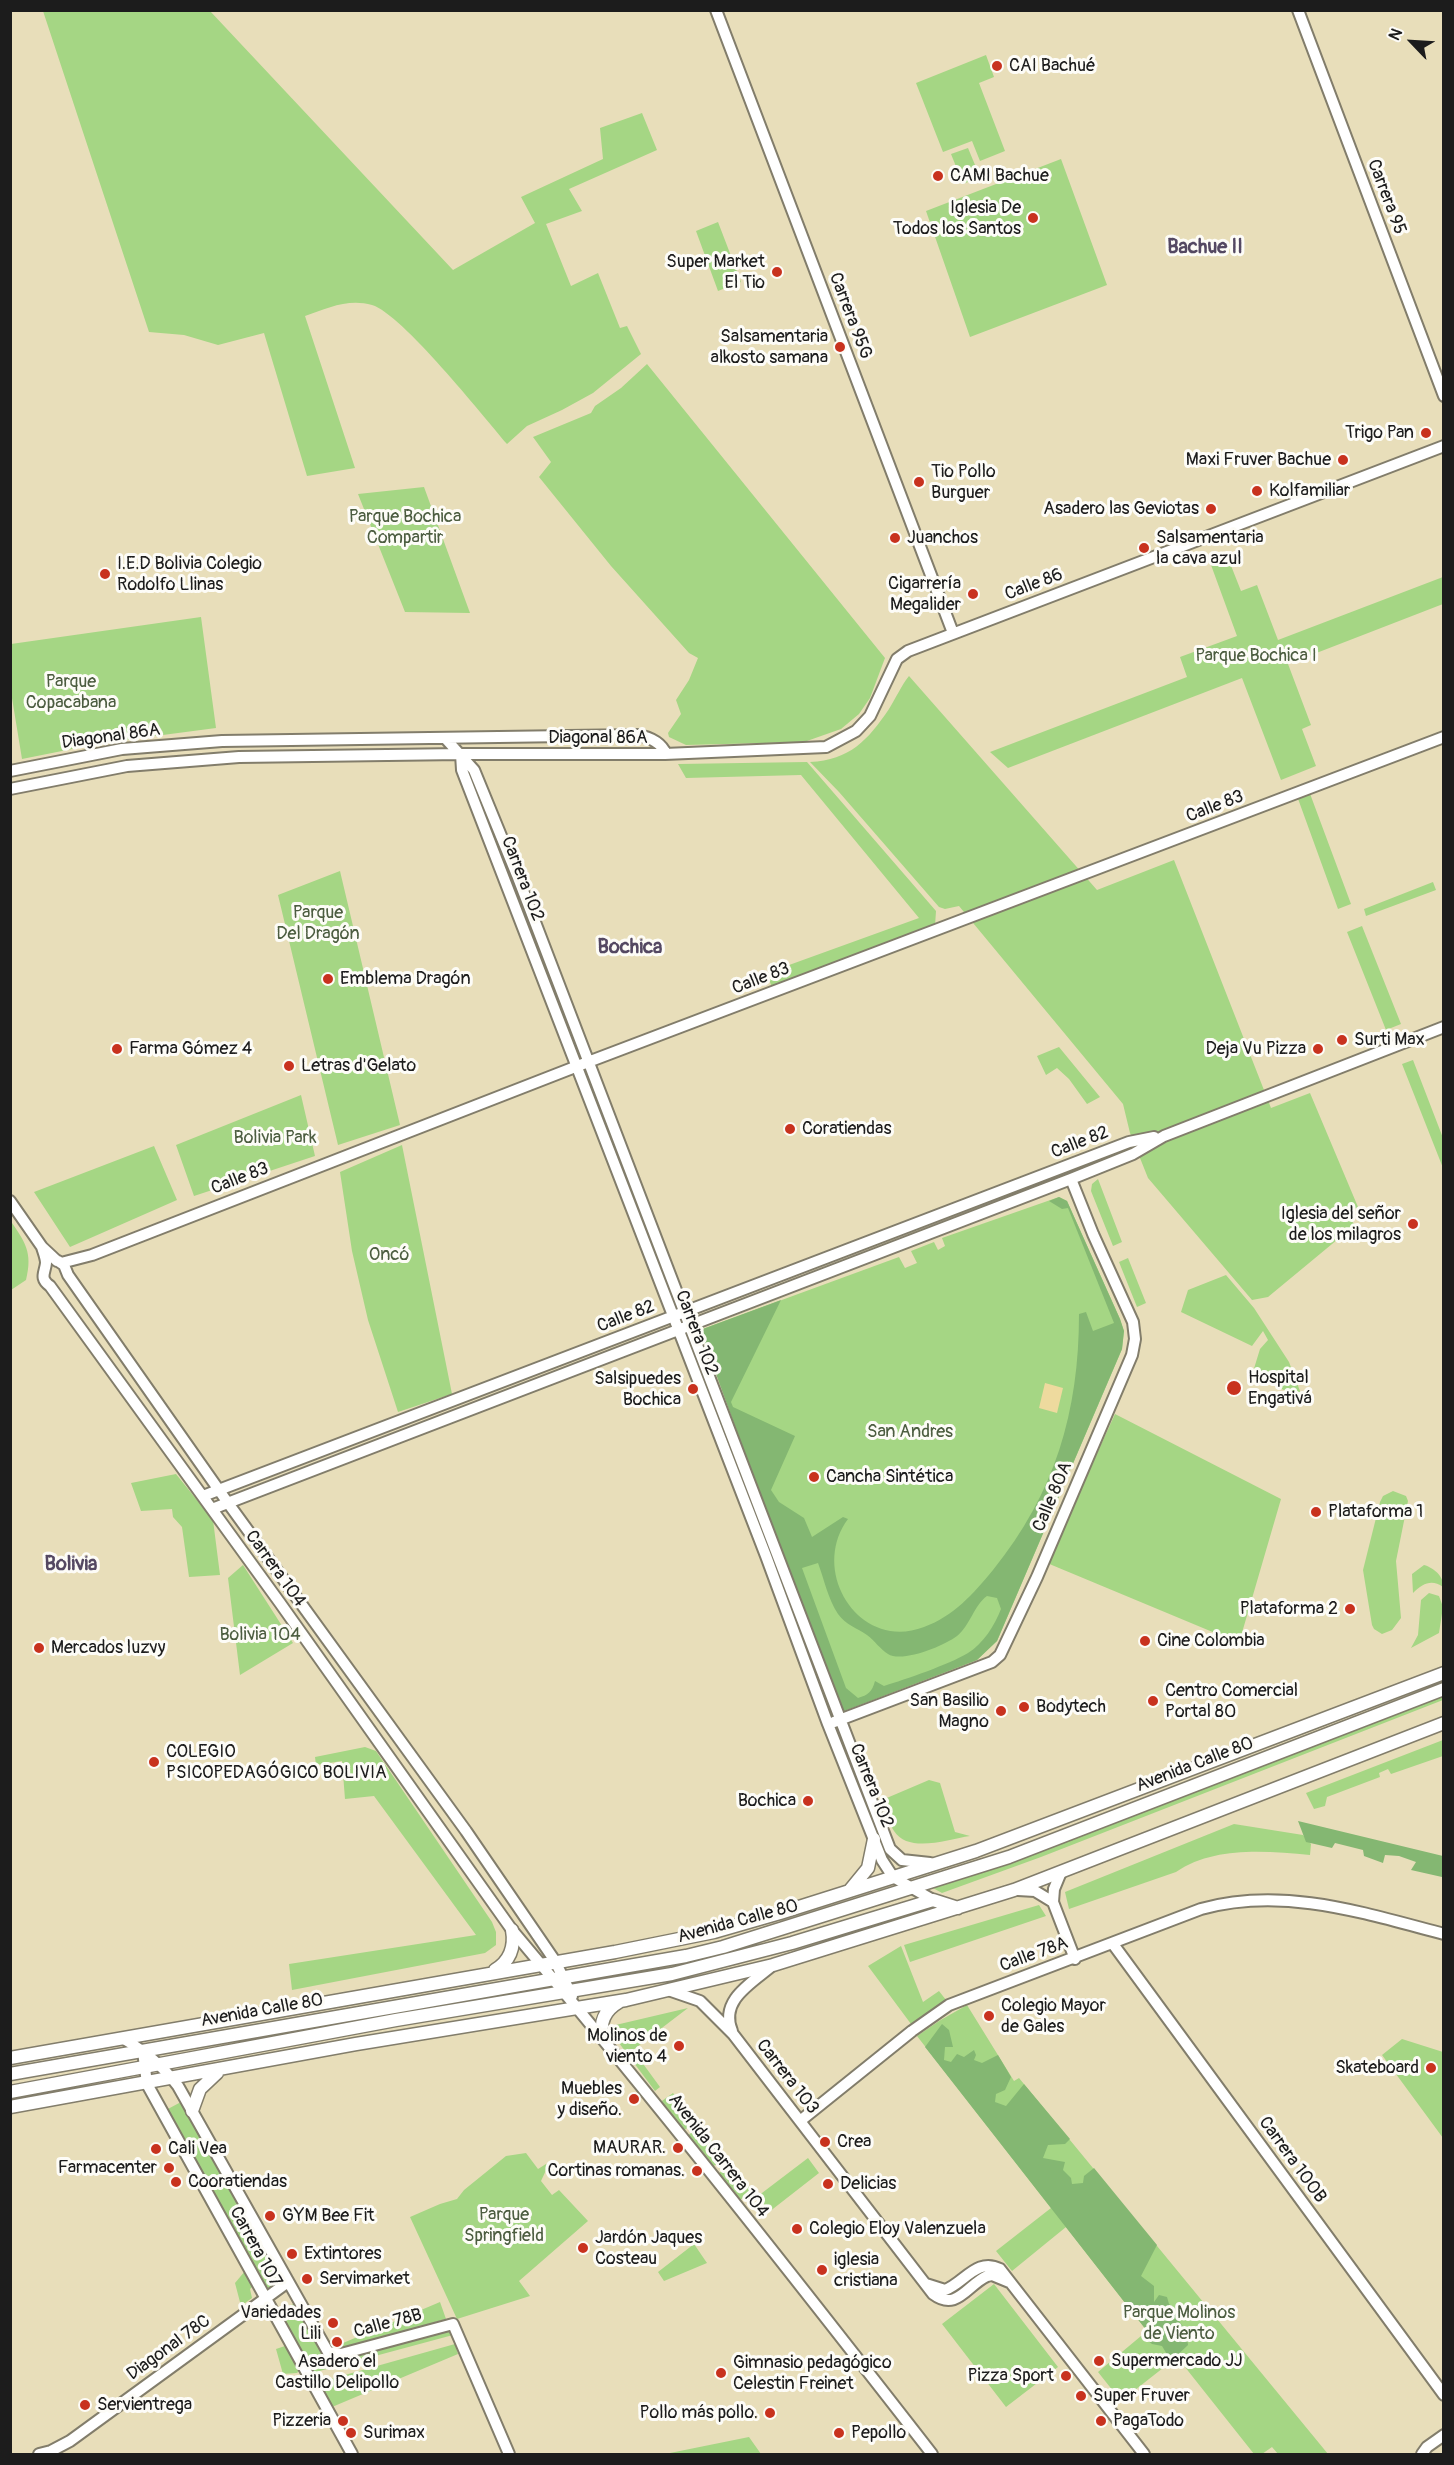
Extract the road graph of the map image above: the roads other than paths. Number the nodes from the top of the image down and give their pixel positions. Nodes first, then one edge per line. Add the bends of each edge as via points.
1 (716, 10) edge
2 (1298, 10) edge
3 (1443, 396) edge
4 (1443, 446) edge
5 (953, 633) junction
6 (1443, 737) edge
7 (445, 738) junction
8 (461, 754) junction
9 (666, 754) junction
10 (10, 771) edge
11 (10, 789) edge
12 (517, 875) junction
13 (505, 880) junction
14 (546, 952) junction
15 (534, 956) junction
16 (1443, 1027) edge
17 (588, 1062) junction
18 (577, 1066) junction
19 (1164, 1136) junction
20 (1129, 1142) junction
21 (1133, 1154) junction
22 (1071, 1179) junction
23 (10, 1201) edge
24 (60, 1267) junction
25 (50, 1286) junction
26 (685, 1312) junction
27 (672, 1317) junction
28 (690, 1324) junction
29 (677, 1329) junction
30 (524, 1374) junction
31 (528, 1387) junction
32 (219, 1491) junction
33 (203, 1497) junction
34 (228, 1503) junction
35 (212, 1509) junction
36 (1443, 1672) edge
37 (1443, 1689) edge
38 (839, 1720) junction
39 (828, 1724) junction
40 (1443, 1724) edge
41 (874, 1839) junction
42 (937, 1864) junction
43 (1061, 1872) junction
44 (893, 1877) junction
45 (911, 1889) junction
46 (1014, 1890) junction
47 (846, 1893) junction
48 (933, 1900) junction
49 (1053, 1902) junction
50 (958, 1908) junction
51 (512, 1930) junction
52 (1443, 1934) edge
53 (1113, 1944) junction
54 (1075, 1959) junction
55 (555, 1961) junction
56 (538, 1964) junction
57 (773, 1965) junction
58 (489, 1973) junction
59 (557, 1978) junction
60 (671, 1991) junction
61 (567, 1992) junction
62 (626, 2001) junction
63 (578, 2008) junction
64 (379, 2024) junction
65 (734, 2034) junction
66 (122, 2038) junction
67 (603, 2038) junction
68 (356, 2044) junction
69 (143, 2050) junction
70 (10, 2058) edge
71 (160, 2064) junction
72 (144, 2067) junction
73 (222, 2070) junction
74 (10, 2074) edge
75 (173, 2079) junction
76 (147, 2084) junction
77 (10, 2092) edge
78 (10, 2108) edge
79 (192, 2110) junction
80 (800, 2121) junction
81 (288, 2282) junction
82 (265, 2299) junction
83 (331, 2354) joint
84 (1443, 2395) edge
85 (1443, 2435) edge
86 (39, 2454) edge
87 (352, 2454) edge
88 (509, 2454) edge
89 (932, 2454) edge
90 (1144, 2454) edge
91 (1422, 2454) edge

1 - 5 street, Carrera 95G
2 - 3 street, Carrera 95
4 - 5 street, Calle 86
5 - 9 street, Calle 86 via 901,655 870,716 856,731 826,747
6 - 17 street, Calle 83
7 - 8 street, Carrera 102
7 - 9 street, Diagonal 86A via 637,735 653,740
7 - 10 street, Diagonal 86A via 165,745 86,754
8 - 9 street, Diagonal 86A
8 - 11 street, Diagonal 86A via 174,761
8 - 12 street, Carrera 102 via 474,770
8 - 13 street, Carrera 102 via 462,770
12 - 13 street
12 - 14 street, Carrera 102
13 - 15 street, Carrera 102
14 - 15 street
14 - 17 street, Carrera 102
15 - 18 street, Carrera 102
16 - 19 street, Calle 82
17 - 18 street, Calle 83
17 - 26 street, Carrera 102
18 - 24 street, Calle 83
18 - 27 street, Carrera 102
19 - 20 street, Calle 82
19 - 21 street, Calle 82
20 - 21 street
20 - 26 street, Calle 82
21 - 22 street, Calle 82
22 - 28 street, Calle 82
22 - 38 street, Calle 80A via 1135,1330 1132,1355 1113,1401 1000,1655 984,1666
23 - 24 street, Carrera 104
24 - 25 street, Calle 83 via 62,1285
24 - 25 street, Carrera 104 via 43,1269 43,1278
24 - 32 street, Carrera 104
25 - 33 street, Carrera 104
26 - 27 street, Calle 82
26 - 28 street, Carrera 102
27 - 29 street, Carrera 102
27 - 30 street, Calle 82
28 - 29 street, Calle 82
28 - 38 street, Carrera 102
29 - 31 street, Calle 82
29 - 39 street, Carrera 102
30 - 31 street
30 - 32 street, Calle 82
31 - 34 street, Calle 82
32 - 33 street, Calle 82
32 - 34 street, Carrera 104
33 - 35 street, Carrera 104
34 - 35 street, Calle 82
34 - 55 street, Carrera 104 via 466,1831
35 - 51 street, Carrera 104
36 - 42 highway, Avenida Calle 80
37 - 45 highway, Avenida Calle 80 via 1009,1857
38 - 39 street, Calle 80A
38 - 42 street, Carrera 102 via 890,1849 902,1860
39 - 41 street, Carrera 102
40 - 43 highway
41 - 44 street, Carrera 102
41 - 47 highway via 868,1868
42 - 44 highway, Avenida Calle 80
43 - 46 highway
43 - 49 street
44 - 45 street, Carrera 102
44 - 47 highway, Avenida Calle 80
45 - 48 street, Carrera 102
45 - 59 highway, Avenida Calle 80 via 723,1947
46 - 49 street via 1035,1891
46 - 50 highway
47 - 55 highway, Avenida Calle 80 via 714,1932
48 - 50 highway
48 - 61 highway, Avenida Calle 80 via 708,1966
49 - 54 street
50 - 57 highway
51 - 56 street, Carrera 104
51 - 58 highway via 510,1954 505,1963
52 - 53 street, Calle 78A via 1334,1905 1271,1899 1218,1904
53 - 54 street, Calle 78A
53 - 84 street, Carrera 100B
54 - 80 street, Calle 78A via 935,2013
55 - 56 highway, Avenida Calle 80
55 - 59 street, Carrera 104
56 - 58 highway, Avenida Calle 80
56 - 59 street, Carrera 104
57 - 60 highway
57 - 65 street, Carrera 103 via 733,2000 728,2014
58 - 66 highway, Avenida Calle 80
59 - 61 street, Carrera 104
59 - 69 highway, Avenida Calle 80
60 - 62 highway
60 - 65 street, Carrera 103 via 700,2001
61 - 63 street, Carrera 104
61 - 64 highway, Avenida Calle 80
62 - 63 highway
62 - 67 highway via 613,2005 604,2016
63 - 67 street, Avenida Carrera 104
63 - 68 highway
64 - 68 highway
64 - 71 highway, Avenida Calle 80
65 - 80 street, Carrera 103
66 - 69 street, Carrera 107
66 - 70 highway, Avenida Calle 80
67 - 89 street, Avenida Carrera 104
68 - 73 highway
69 - 71 street, Carrera 107
69 - 72 street, Carrera 107
69 - 74 highway, Avenida Calle 80
71 - 72 highway, Avenida Calle 80
71 - 75 street, Carrera 107
72 - 76 street, Carrera 107
72 - 77 highway, Avenida Calle 80
73 - 75 highway
73 - 79 highway via 200,2089
75 - 76 highway
75 - 79 street, Carrera 107
76 - 78 highway
76 - 82 street, Carrera 107
79 - 81 street, Carrera 107
80 - 90 street, Carrera 103 via 933,2294 947,2301 987,2276 1009,2282
81 - 82 street, Diagonal 78C
81 - 83 street, Carrera 107
82 - 86 street, Diagonal 78C via 70,2441
82 - 87 street, Carrera 107
83 - 88 street, Calle 78B via 453,2324
85 - 91 street

